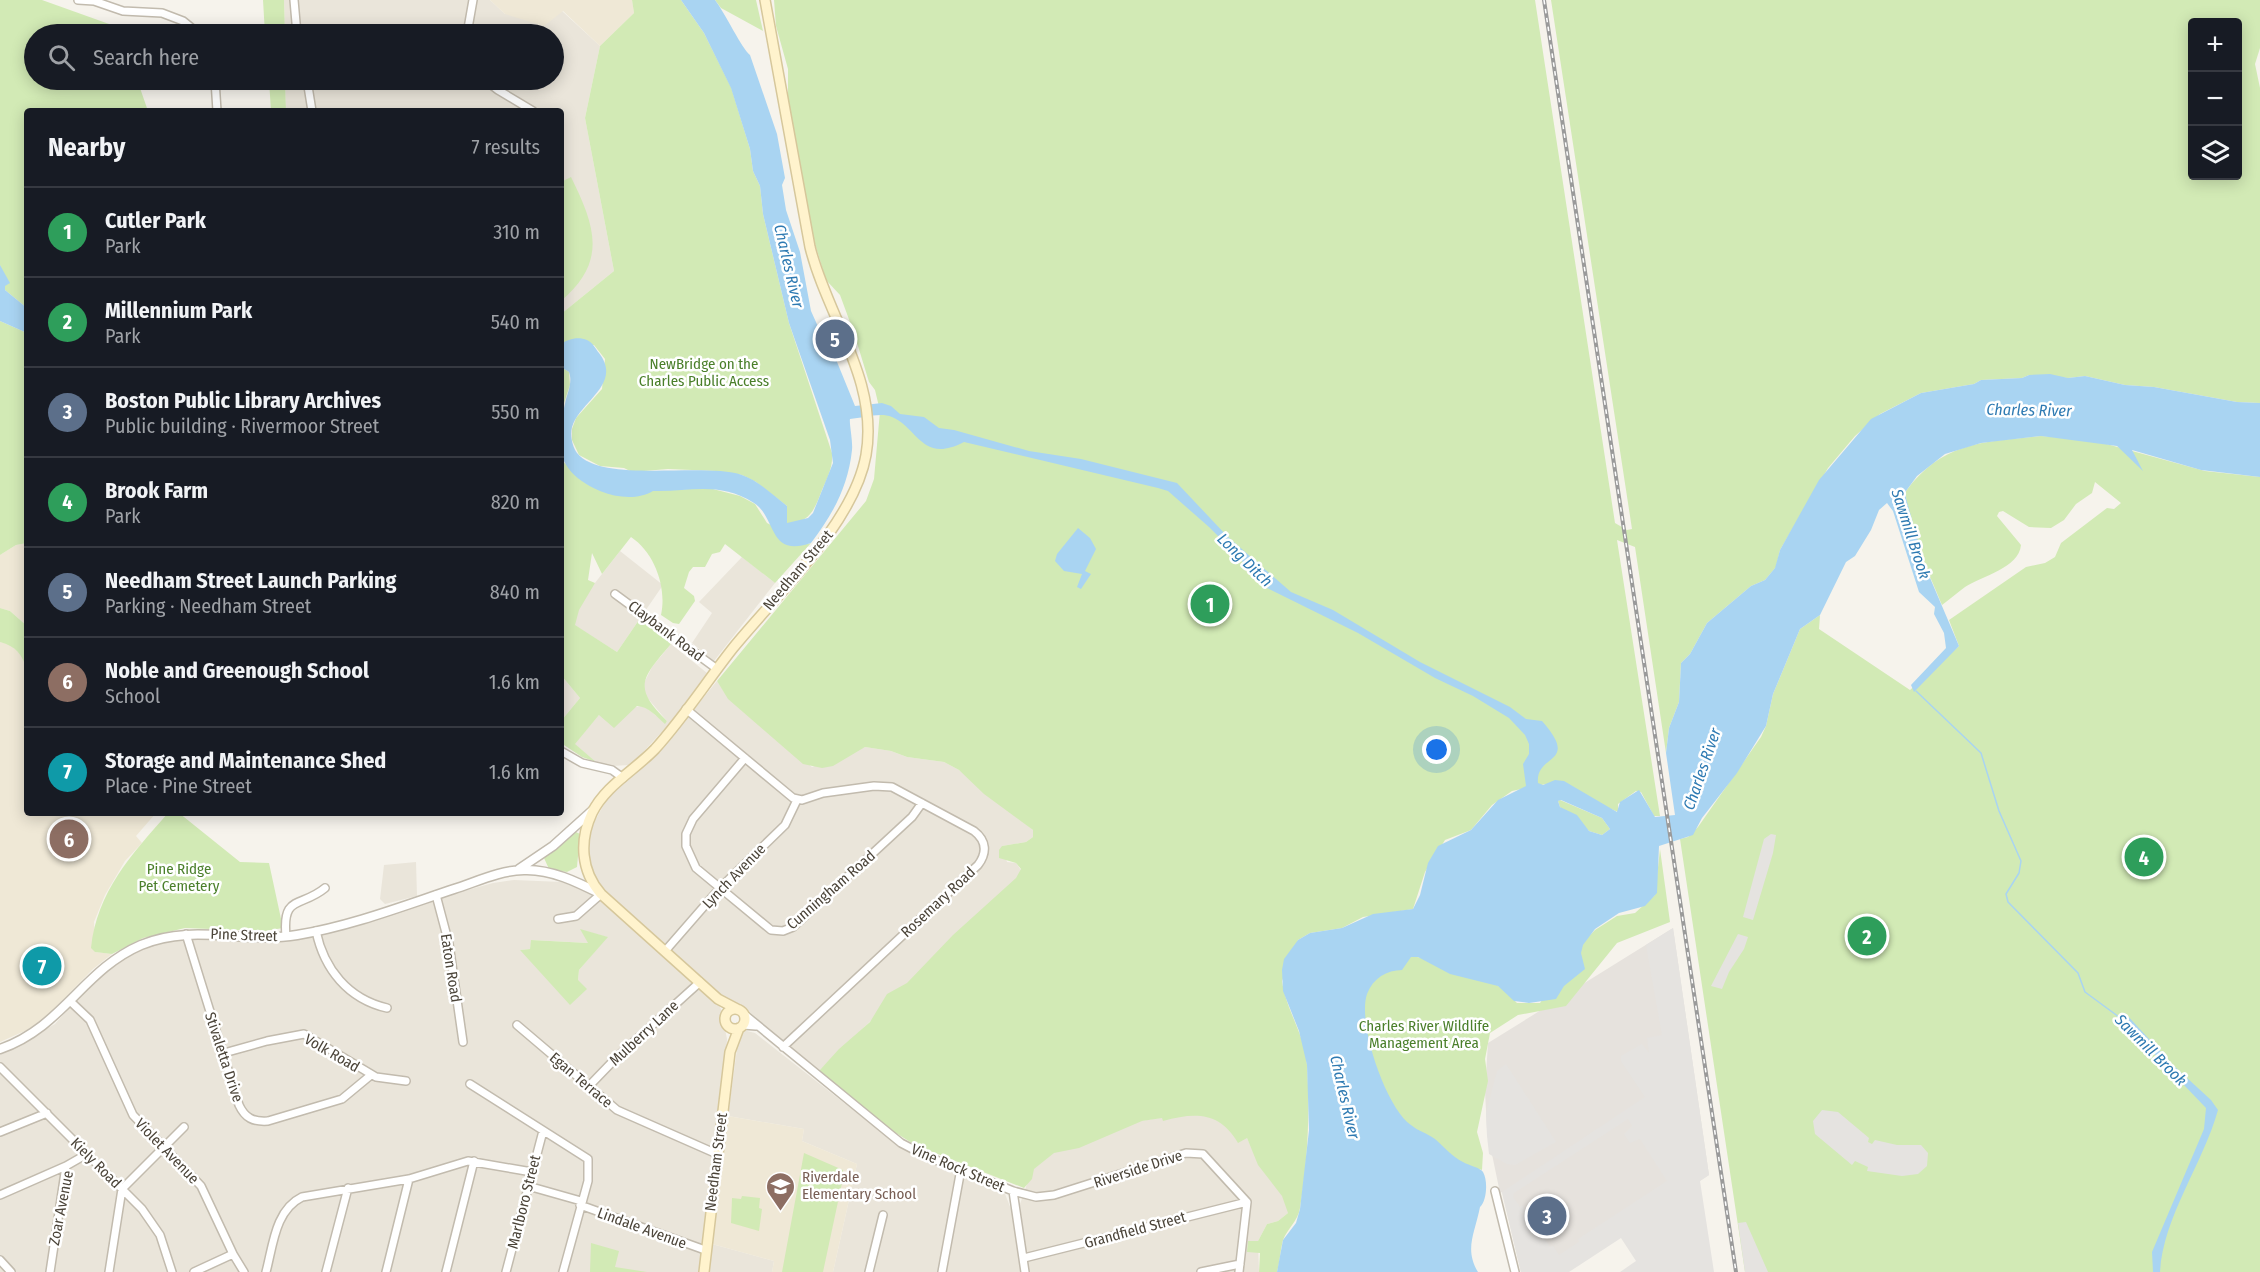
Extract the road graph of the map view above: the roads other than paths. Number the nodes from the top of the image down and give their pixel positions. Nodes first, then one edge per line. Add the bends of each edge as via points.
1 (78, 0) edge
2 (94, 0) edge
3 (294, 0) edge
4 (473, 0) edge
5 (765, 0) edge
6 (187, 24) edge
7 (296, 24) edge
8 (469, 24) edge
9 (216, 90) edge
10 (309, 90) edge
11 (498, 90) edge
12 (217, 108) edge
13 (312, 108) edge
14 (528, 108) edge
15 (615, 594) dead end
16 (717, 669) junction
17 (686, 709) junction
18 (564, 753) edge
19 (745, 758) junction
20 (623, 778) junction
21 (797, 800) junction
22 (922, 803) junction
23 (594, 810) junction
24 (517, 871) junction
25 (558, 875) junction
26 (590, 877) junction
27 (325, 888) dead end
28 (720, 888) junction
29 (601, 894) junction
30 (436, 895) junction
31 (558, 919) dead end
32 (316, 931) junction
33 (186, 934) junction
34 (286, 936) junction
35 (666, 950) junction
36 (700, 982) junction
37 (718, 999) junction
38 (71, 1002) junction
39 (387, 1008) dead end
40 (741, 1019) junction
41 (727, 1020) junction
42 (517, 1025) dead end
43 (463, 1042) dead end
44 (783, 1047) junction
45 (0, 1048) edge
46 (730, 1052) junction
47 (224, 1053) junction
48 (0, 1067) edge
49 (371, 1075) junction
50 (406, 1081) dead end
51 (470, 1084) dead end
52 (589, 1086) junction
53 (47, 1113) junction
54 (184, 1127) dead end
55 (543, 1131) junction
56 (0, 1132) edge
57 (163, 1148) junction
58 (87, 1154) junction
59 (717, 1154) junction
60 (474, 1161) junction
61 (66, 1166) junction
62 (961, 1169) junction
63 (532, 1172) junction
64 (409, 1179) junction
65 (528, 1186) junction
66 (348, 1188) junction
67 (122, 1190) junction
68 (1012, 1191) junction
69 (1495, 1191) dead end
70 (0, 1195) edge
71 (581, 1203) junction
72 (1246, 1203) junction
73 (883, 1215) dead end
74 (705, 1250) junction
75 (233, 1254) junction
76 (1023, 1258) junction
77 (0, 1260) edge
78 (1240, 1268) edge
79 (11, 1272) edge
80 (50, 1272) edge
81 (109, 1272) edge
82 (172, 1272) edge
83 (194, 1272) edge
84 (244, 1272) edge
85 (266, 1272) edge
86 (326, 1272) edge
87 (386, 1272) edge
88 (446, 1272) edge
89 (506, 1272) edge
90 (563, 1272) edge
91 (704, 1272) edge
92 (869, 1272) edge
93 (942, 1272) edge
94 (1025, 1272) edge
95 (1201, 1272) edge
96 (1515, 1272) edge

1 - 2 street
2 - 6 street via 123,11 167,15
3 - 7 street
4 - 8 street
5 - 16 main road, Needham Street via 813,261 865,397 868,423 864,464 847,509
9 - 12 street
10 - 13 street
11 - 14 street
15 - 16 street, Claybank Road
16 - 17 main road, Needham Street
17 - 19 street
17 - 20 main road, Needham Street via 657,747
18 - 20 street via 582,763 612,770
19 - 21 street
19 - 28 street, Cunningham Road via 696,815 686,834 691,861
20 - 23 main road, Needham Street
21 - 22 street, Rosemary Road via 883,786 900,789
21 - 28 street, Lynch Avenue via 785,825
22 - 28 street, Cunningham Road via 787,931 763,927
22 - 44 street, Rosemary Road via 981,837 985,850 980,863
23 - 24 street, Pine Street
23 - 26 main road, Needham Street via 584,843 584,861
24 - 25 street, Pine Street
24 - 30 street, Pine Street
25 - 26 street, Pine Street
25 - 29 street, Pine Street
26 - 29 main road, Needham Street
27 - 34 street via 290,906 285,915
28 - 35 street, Lynch Avenue
29 - 31 street via 576,916
29 - 35 main road, Needham Street
30 - 32 street, Pine Street
30 - 43 street, Eaton Road via 449,944
32 - 34 street, Pine Street
32 - 39 street via 336,978
33 - 34 street, Pine Street
33 - 38 street, Pine Street via 150,941 120,956 97,973
33 - 47 street, Stivaletta Drive
35 - 36 main road, Needham Street
36 - 37 main road, Needham Street
36 - 52 street, Mulberry Lane
37 - 40 main road, Needham Street
37 - 41 main road, Needham Street
38 - 45 street, Pine Street via 37,1031
38 - 57 street, Violet Avenue via 90,1020 133,1115
40 - 41 main road
40 - 41 main road via 732,1009
40 - 44 street, Vine Rock Street
40 - 46 main road, Needham Street
41 - 46 main road, Needham Street
42 - 52 street, Egan Terrace
44 - 62 street, Vine Rock Street via 901,1143
46 - 59 main road, Needham Street
47 - 49 street, Volk Road via 304,1034
47 - 49 street, Stivaletta Drive via 243,1113 257,1121 342,1099
48 - 53 street, Kiely Road
49 - 50 street, Volk Road
51 - 55 street
52 - 59 street, Egan Terrace via 623,1114
53 - 56 street
53 - 58 street, Kiely Road
54 - 57 street
55 - 63 street, Marlboro Street
55 - 71 street via 588,1160 588,1181
57 - 67 street
57 - 75 street, Violet Avenue via 201,1186
58 - 61 street, Zoar Avenue
58 - 67 street, Kiely Road
59 - 74 main road, Needham Street
60 - 63 street
60 - 64 street
60 - 88 street
61 - 70 street
61 - 80 street, Zoar Avenue
62 - 68 street, Vine Rock Street
62 - 93 street
63 - 65 street, Marlboro Street
64 - 66 street
64 - 87 street
65 - 71 street, Lindale Avenue
65 - 89 street, Marlboro Street
66 - 85 street via 309,1195 290,1204 281,1217
66 - 86 street
67 - 81 street
67 - 82 street, Kiely Road via 153,1223 171,1260
68 - 72 street, Riverside Drive via 1054,1195 1196,1152 1210,1160
68 - 76 street, Vine Rock Street
69 - 96 street
71 - 74 street, Lindale Avenue
71 - 90 street
72 - 76 street, Grandfield Street
72 - 78 street
73 - 92 street
74 - 91 main road, Needham Street
75 - 83 street
75 - 84 street, Violet Avenue
76 - 94 street, Vine Rock Street
77 - 79 street
78 - 95 street

